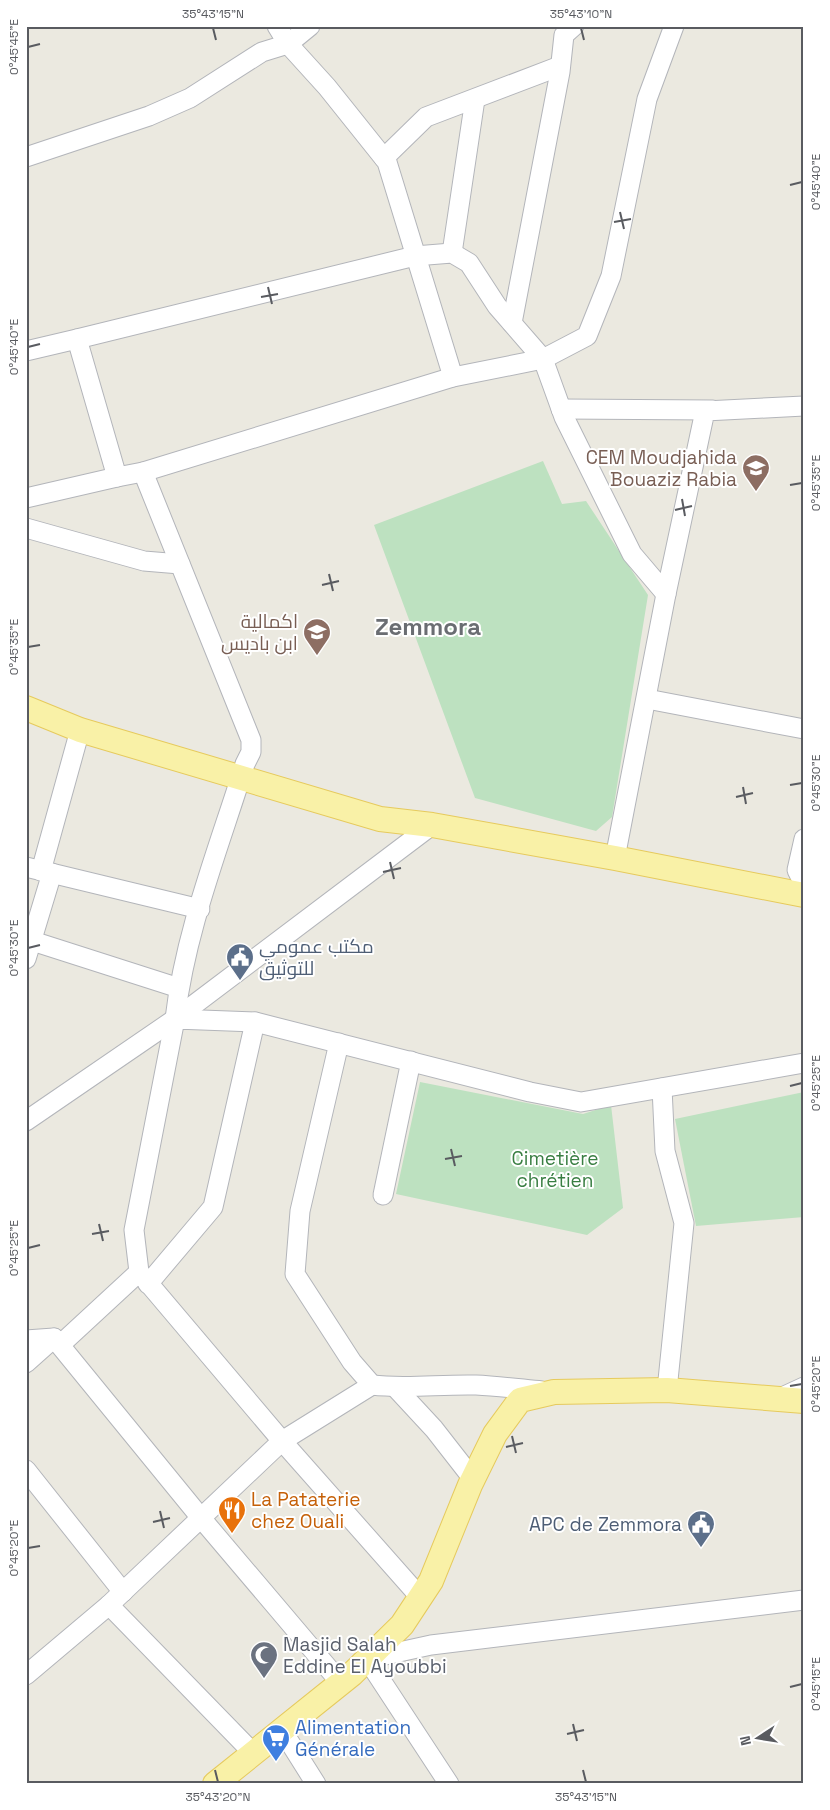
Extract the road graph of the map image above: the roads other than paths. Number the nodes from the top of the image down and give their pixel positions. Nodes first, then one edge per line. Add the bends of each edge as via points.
1 (277, 26) edge
2 (310, 26) edge
3 (574, 26) edge
4 (674, 26) edge
5 (288, 44) junction
6 (560, 66) junction
7 (475, 99) junction
8 (26, 157) edge
9 (384, 158) junction
10 (452, 253) junction
11 (415, 256) junction
12 (512, 323) junction
13 (77, 339) junction
14 (26, 351) edge
15 (543, 359) junction
16 (453, 376) junction
17 (804, 406) edge
18 (561, 409) junction
19 (713, 410) junction
20 (142, 472) junction
21 (117, 477) junction
22 (26, 498) edge
23 (26, 528) edge
24 (180, 564) junction
25 (666, 594) junction
26 (26, 690) edge
27 (647, 699) junction
28 (26, 708) edge
29 (804, 729) edge
30 (80, 730) junction
31 (243, 772) junction
32 (432, 825) junction
33 (804, 839) edge
34 (615, 858) junction
35 (40, 870) edge
36 (804, 884) edge
37 (804, 895) edge
38 (200, 909) junction
39 (28, 940) edge
40 (26, 959) edge
41 (179, 988) junction
42 (175, 1019) junction
43 (255, 1022) junction
44 (339, 1043) junction
45 (411, 1062) junction
46 (804, 1063) edge
47 (662, 1088) junction
48 (26, 1121) edge
49 (384, 1195) dead end
50 (144, 1278) junction
51 (26, 1340) edge
52 (57, 1342) junction
53 (26, 1363) edge
54 (372, 1385) junction
55 (804, 1387) edge
56 (396, 1388) junction
57 (667, 1390) junction
58 (554, 1392) junction
59 (778, 1399) junction
60 (804, 1401) edge
61 (282, 1442) junction
62 (26, 1470) edge
63 (473, 1478) junction
64 (201, 1518) junction
65 (123, 1592) junction
66 (420, 1597) junction
67 (804, 1600) edge
68 (108, 1605) junction
69 (367, 1659) junction
70 (26, 1675) edge
71 (340, 1682) junction
72 (282, 1730) junction
73 (254, 1753) junction
74 (215, 1784) edge
75 (316, 1784) edge
76 (449, 1784) edge

1 - 5 street
2 - 5 street
3 - 6 street via 564,36
4 - 15 street via 647,99 611,276 586,336
5 - 8 street via 262,52 182,102
5 - 9 street
6 - 7 street
6 - 12 street
7 - 9 street via 426,117
7 - 10 street
9 - 11 street
10 - 11 street
10 - 12 street via 469,263
11 - 13 street
11 - 16 street
12 - 15 street
13 - 14 street
13 - 21 street
15 - 16 street
15 - 18 street
16 - 20 street
17 - 19 street
18 - 19 street
18 - 25 street via 632,554
19 - 25 street via 705,410
20 - 21 street
20 - 24 street
21 - 22 street
23 - 24 street via 144,561
24 - 31 street via 251,740 251,752
25 - 27 street
26 - 31 main road via 77,714
27 - 29 street
27 - 34 street
28 - 30 main road
30 - 31 main road
30 - 35 street
31 - 32 main road via 384,803
31 - 38 street
32 - 34 main road
32 - 42 street
33 - 36 street via 798,870
34 - 37 main road
35 - 38 street
35 - 39 street
38 - 41 street
39 - 40 street
39 - 41 street
41 - 42 street
42 - 43 street
42 - 48 street
42 - 50 street via 134,1230
43 - 44 street
43 - 50 street via 213,1206
44 - 45 street
44 - 54 street via 300,1210 295,1274 352,1362
45 - 47 street via 581,1102
45 - 49 street
46 - 47 street
47 - 57 street via 665,1151 684,1224
50 - 52 street
50 - 61 street
51 - 52 street
52 - 53 street
52 - 64 street
54 - 56 street
54 - 61 street
55 - 59 street
56 - 58 street via 477,1385
56 - 63 street
57 - 58 main road
57 - 59 main road
58 - 63 main road via 520,1400 495,1434
59 - 60 main road
61 - 64 street
61 - 66 street
62 - 65 street
63 - 66 main road via 431,1581
64 - 65 street
64 - 71 street
65 - 68 street
66 - 69 main road via 402,1625
67 - 69 street via 431,1645
68 - 70 street
68 - 73 street
69 - 71 main road
69 - 76 street
71 - 72 main road
72 - 73 main road
72 - 75 street
73 - 74 main road

